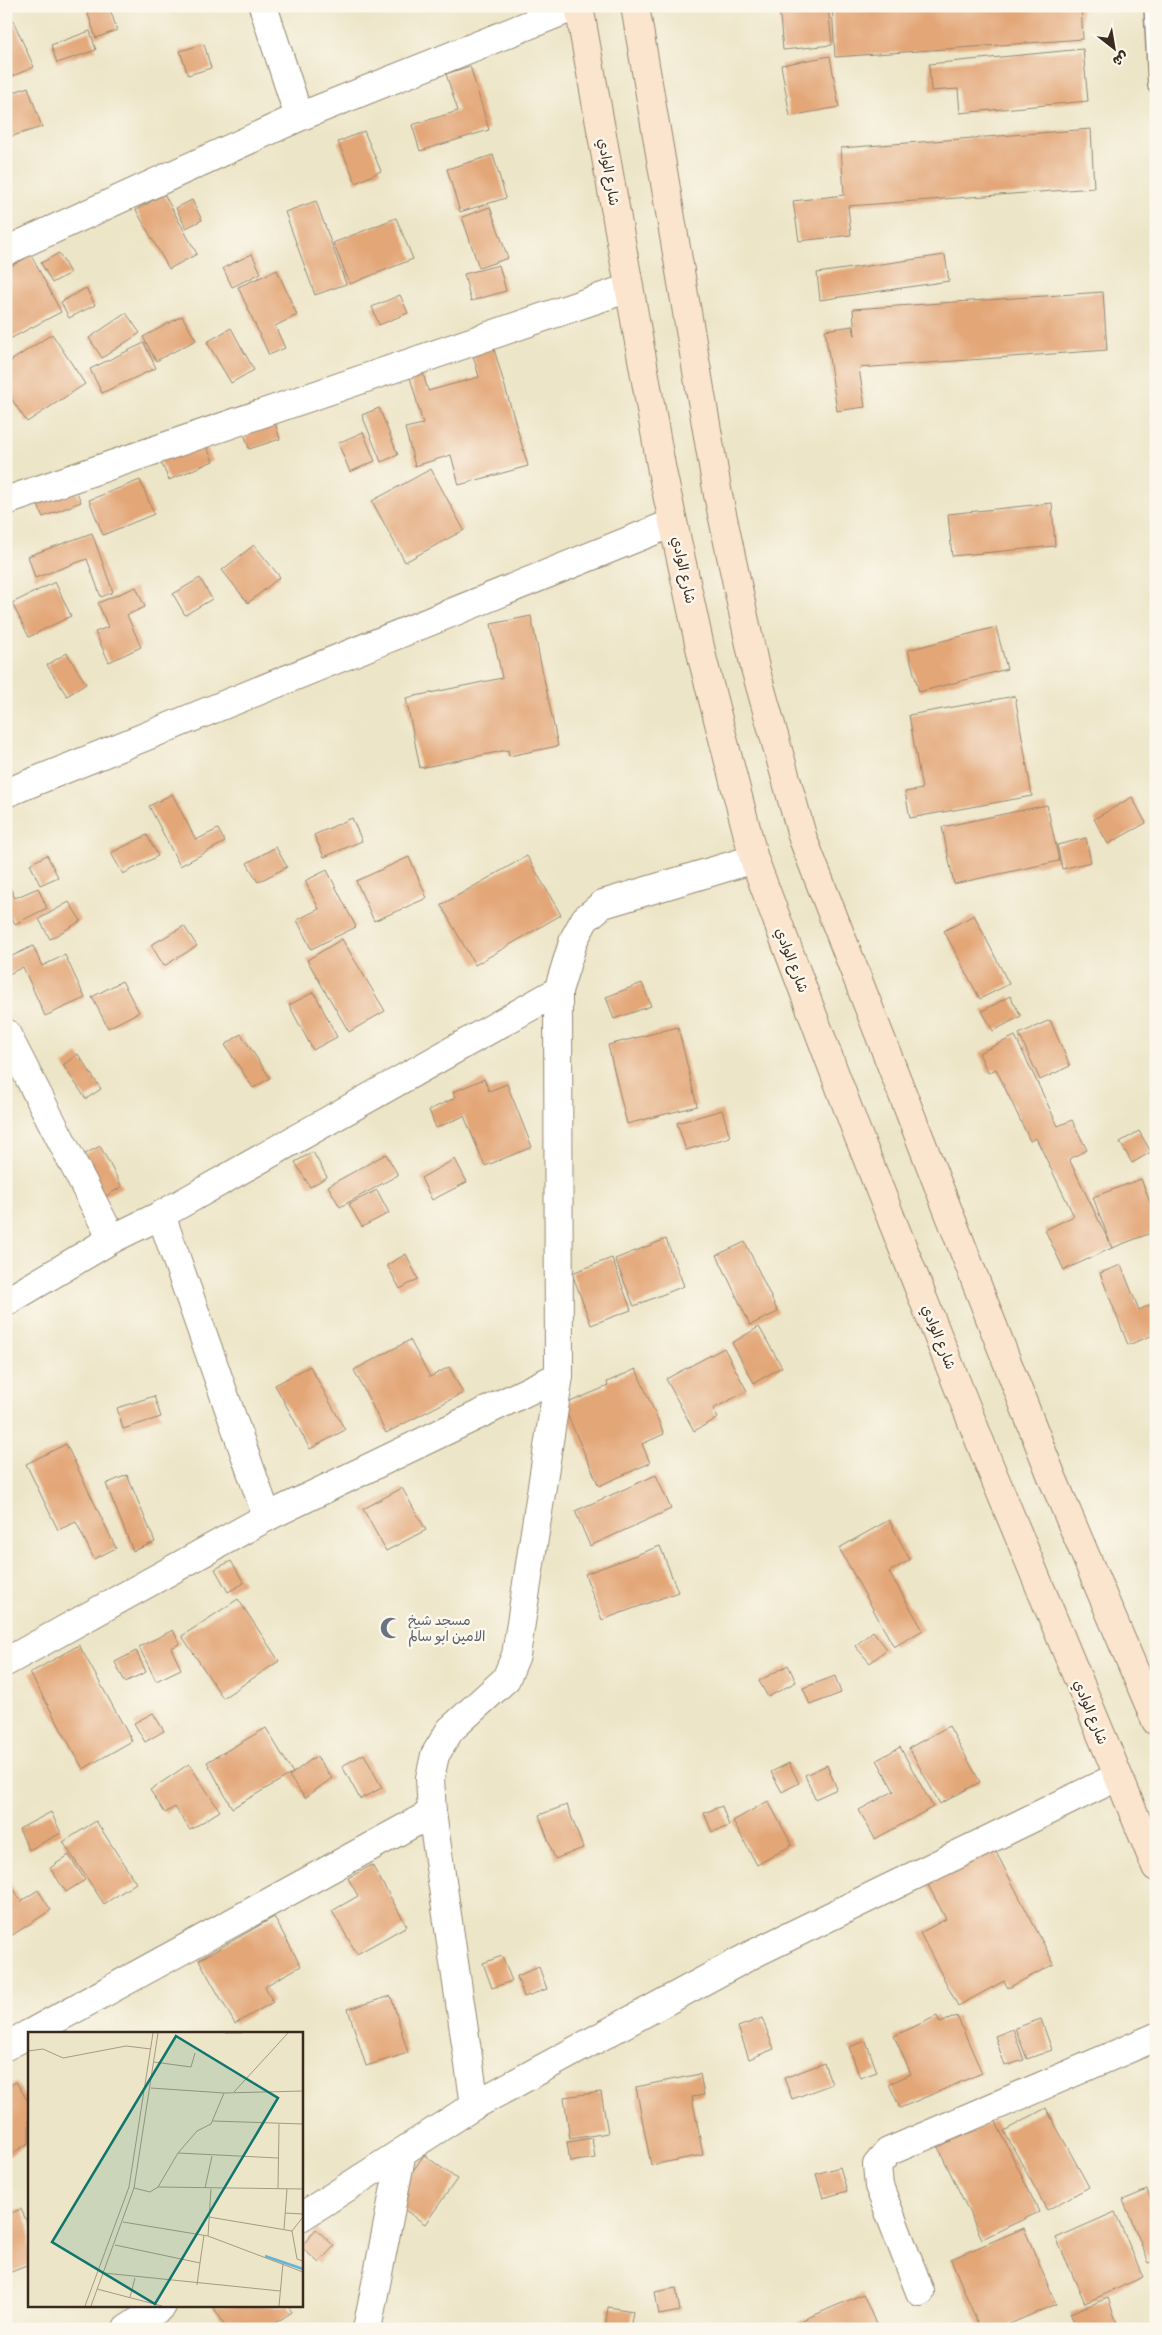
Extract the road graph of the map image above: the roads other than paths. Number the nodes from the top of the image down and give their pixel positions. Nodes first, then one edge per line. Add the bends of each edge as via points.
1 (263, 6) edge
2 (578, 6) edge
3 (636, 6) edge
4 (1152, 6) edge
5 (1156, 86) edge
6 (300, 116) junction
7 (6, 251) edge
8 (629, 288) junction
9 (6, 501) edge
10 (673, 522) junction
11 (6, 792) edge
12 (754, 860) junction
13 (558, 991) junction
14 (6, 1033) edge
15 (160, 1215) junction
16 (112, 1239) junction
17 (6, 1302) edge
18 (559, 1376) junction
19 (267, 1517) junction
20 (6, 1662) edge
21 (1156, 1721) edge
22 (1117, 1777) junction
23 (432, 1813) junction
24 (1156, 1868) edge
25 (33, 2032) edge
26 (28, 2035) edge
27 (1156, 2037) edge
28 (6, 2046) edge
29 (475, 2105) junction
30 (402, 2152) junction
31 (302, 2216) edge
32 (920, 2292) dead end
33 (159, 2308) edge
34 (126, 2329) edge
35 (367, 2329) edge

1 - 6 street
2 - 6 street
2 - 8 main road, شارع الوادي
3 - 21 main road via 718,495 755,668 803,839 1052,1477
4 - 5 lane
6 - 7 street
8 - 9 street
8 - 10 main road, شارع الوادي
10 - 11 street
10 - 12 main road, شارع الوادي via 703,661
12 - 13 street via 603,904 585,919 574,939
12 - 22 main road, شارع الوادي via 856,1130
13 - 15 street
13 - 18 street
14 - 16 street
15 - 16 street
15 - 19 street
16 - 17 street
18 - 19 street
18 - 23 street via 516,1654 506,1679 450,1730 435,1755 430,1778
19 - 20 street
22 - 24 main road, شارع الوادي
22 - 29 street via 753,1954
23 - 25 street
23 - 29 street
26 - 28 street
27 - 32 street via 888,2152 877,2165 879,2186
29 - 30 street
30 - 31 street
30 - 35 street
33 - 34 street

